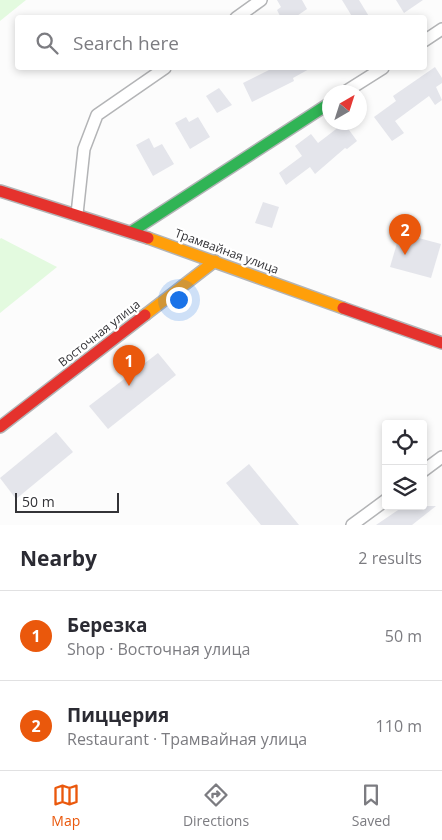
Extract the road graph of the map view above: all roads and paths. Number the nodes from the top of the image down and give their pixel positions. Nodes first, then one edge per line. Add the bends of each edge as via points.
1 (260, 0) edge
2 (240, 15) edge
3 (442, 29) edge
4 (427, 39) edge
5 (162, 70) edge
6 (381, 70) edge
7 (356, 85) edge
8 (322, 108) edge
9 (0, 191) edge
10 (77, 214) junction
11 (131, 232) junction
12 (215, 261) junction
13 (442, 343) edge
14 (0, 427) edge
15 (442, 457) edge
16 (427, 468) edge
17 (382, 503) edge
18 (352, 525) edge

1 - 2 street
3 - 4 street
5 - 10 street via 97,115 84,149
6 - 7 street
8 - 11 street
9 - 10 street, Трамвайная улица
10 - 11 street, Трамвайная улица
11 - 12 street, Трамвайная улица
12 - 13 street, Трамвайная улица
12 - 14 street, Восточная улица
15 - 16 street
17 - 18 street

